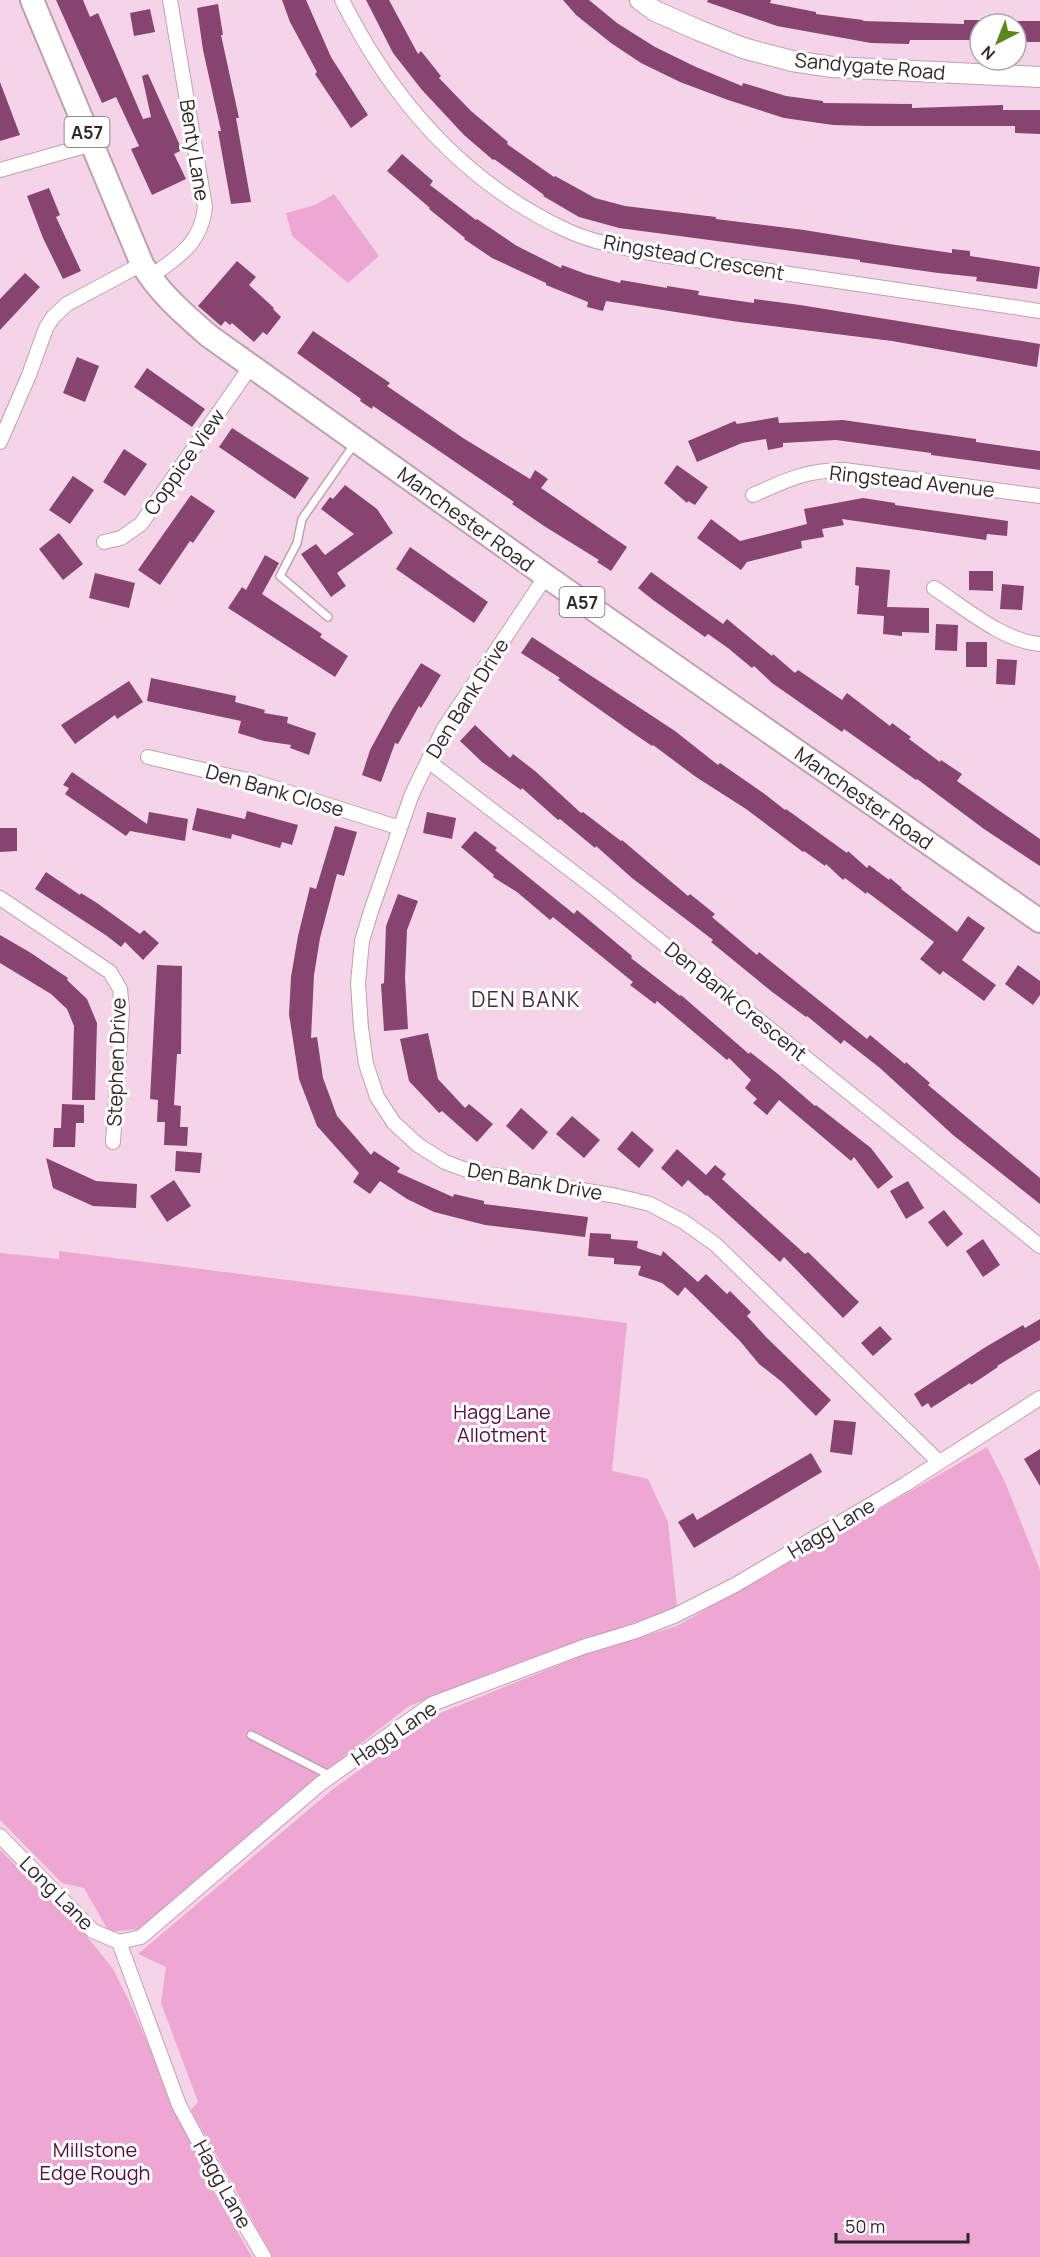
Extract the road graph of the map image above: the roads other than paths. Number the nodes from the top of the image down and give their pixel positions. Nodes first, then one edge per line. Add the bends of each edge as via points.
1 (32, 0) edge
2 (170, 0) edge
3 (342, 0) edge
4 (640, 0) edge
5 (1040, 77) edge
6 (92, 144) junction
7 (0, 170) edge
8 (146, 271) junction
9 (1040, 311) edge
10 (251, 366) junction
11 (357, 441) junction
12 (0, 442) edge
13 (753, 495) dead end
14 (1040, 496) edge
15 (104, 542) dead end
16 (546, 576) junction
17 (934, 588) dead end
18 (328, 617) dead end
19 (1040, 644) edge
20 (148, 757) dead end
21 (428, 761) junction
22 (400, 828) junction
23 (0, 898) edge
24 (1040, 921) edge
25 (113, 1142) dead end
26 (1040, 1246) edge
27 (1040, 1398) edge
28 (938, 1461) junction
29 (251, 1735) dead end
30 (331, 1776) junction
31 (0, 1836) edge
32 (119, 1942) junction
33 (264, 2257) edge

1 - 6 main road, Manchester Road / A57
2 - 8 street, Benty Lane via 205,207 204,221 189,247
3 - 9 street, Ringstead Crescent via 384,75 414,114 462,161 514,201 567,231 611,246 662,255
4 - 5 street, Sandygate Road via 698,30 743,48 792,61 832,67
6 - 7 street
6 - 8 main road, Manchester Road / A57
8 - 10 main road, Manchester Road / A57 via 174,305
8 - 12 street, Benty Lane via 67,304 53,317
10 - 11 main road, Manchester Road / A57
10 - 15 street, Coppice View via 141,524 121,538
11 - 16 main road, Manchester Road / A57
11 - 18 lane via 302,519 297,543 280,576
13 - 14 street, Ringstead Avenue via 798,475 844,470
16 - 21 street, Den Bank Drive via 443,730
16 - 24 main road, Manchester Road / A57
17 - 19 street via 1009,636 1024,643
20 - 22 street, Den Bank Close via 259,783
21 - 22 street, Den Bank Drive
21 - 26 street, Den Bank Crescent via 598,891
22 - 28 street, Den Bank Drive via 365,931 358,983 366,1064 377,1096 394,1123 418,1145 469,1171 650,1204 684,1222 715,1244
23 - 25 street, Stephen Drive via 110,972 120,989 121,1033
27 - 28 street, Hagg Lane
28 - 30 street, Hagg Lane via 735,1585 676,1615 432,1704
29 - 30 lane
30 - 32 street, Hagg Lane via 141,1937
31 - 32 street, Long Lane via 93,1931
32 - 33 street, Hagg Lane via 179,2105

